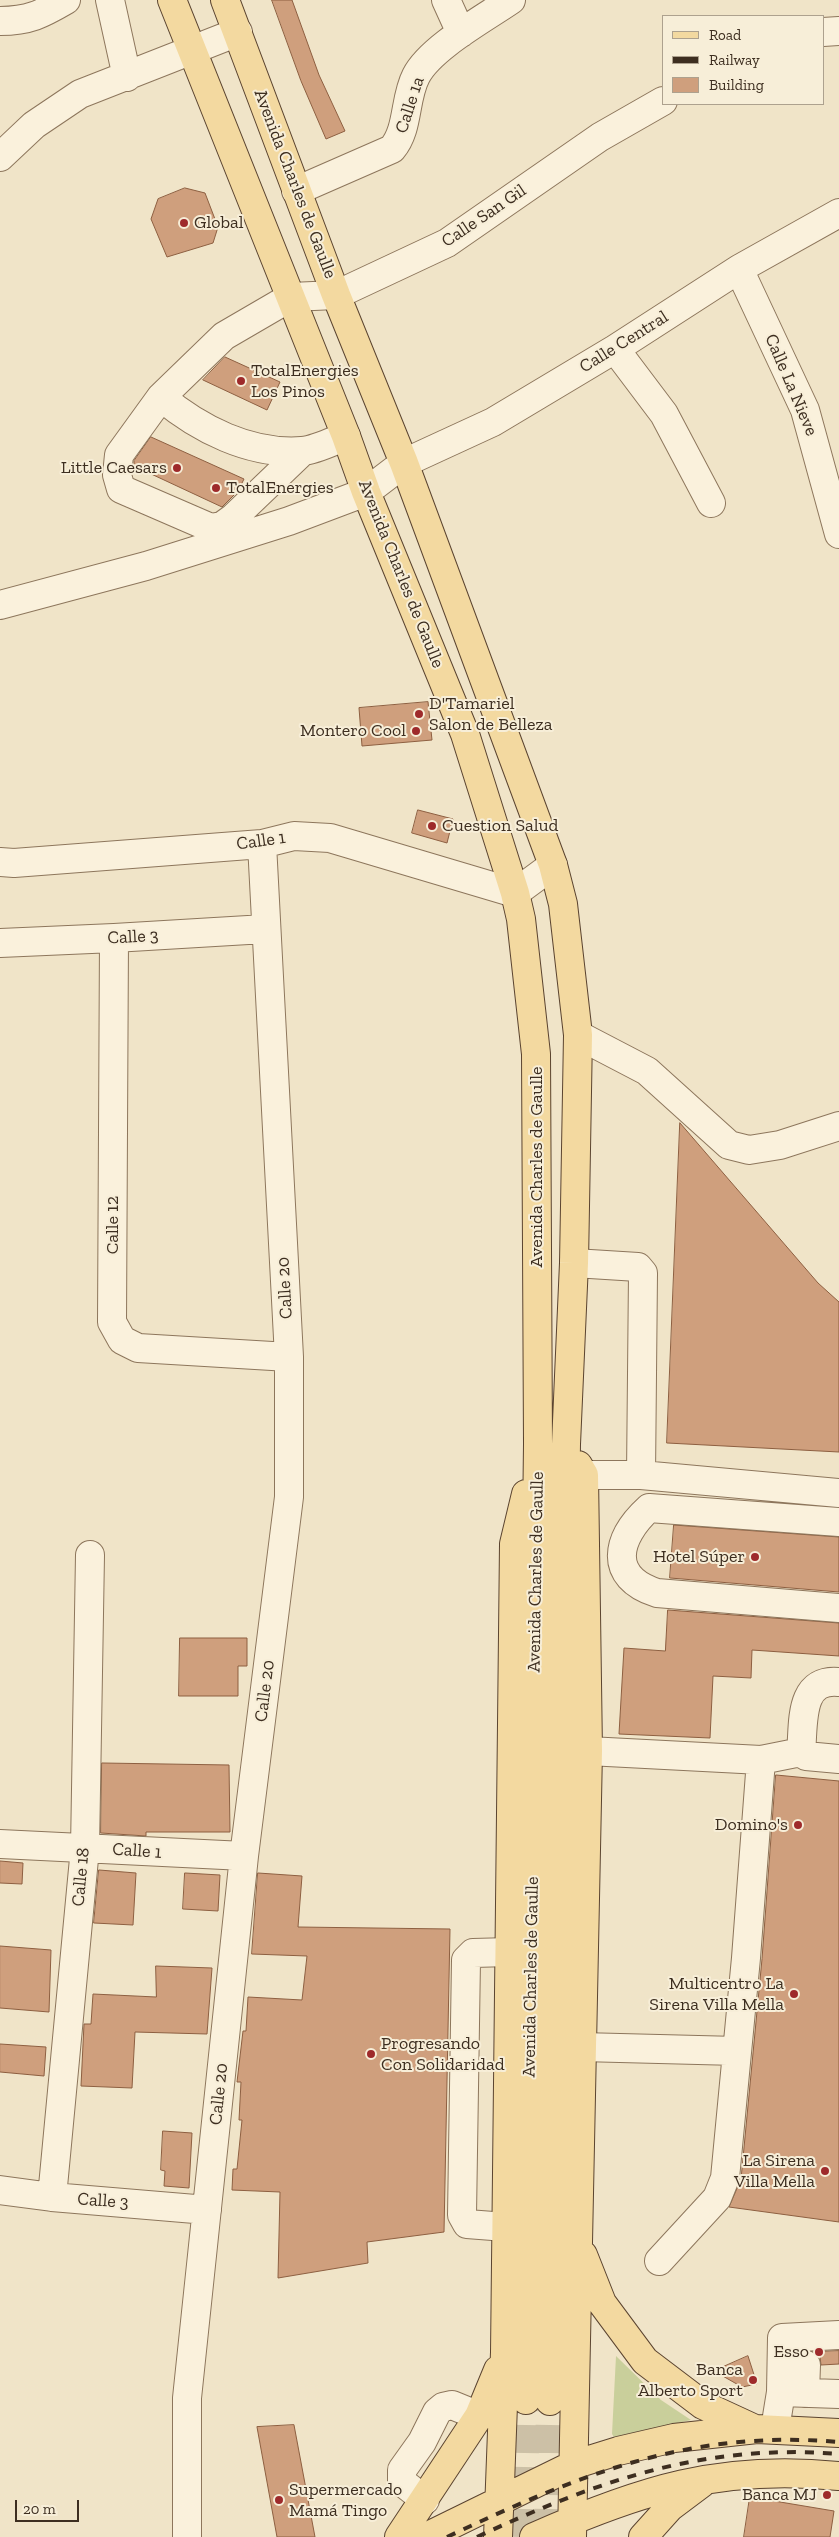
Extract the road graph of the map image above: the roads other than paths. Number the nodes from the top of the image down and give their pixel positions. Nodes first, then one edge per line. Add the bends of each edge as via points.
1 (66, 0) edge
2 (110, 0) edge
3 (172, 0) edge
4 (225, 0) edge
5 (446, 0) edge
6 (511, 0) edge
7 (0, 21) edge
8 (839, 31) edge
9 (238, 32) junction
10 (824, 32) edge
11 (461, 33) junction
12 (192, 50) junction
13 (127, 77) junction
14 (662, 102) edge
15 (0, 157) edge
16 (296, 191) junction
17 (839, 212) edge
18 (739, 269) junction
19 (336, 295) junction
20 (290, 298) junction
21 (615, 349) junction
22 (161, 397) junction
23 (346, 436) junction
24 (303, 451) junction
25 (404, 463) junction
26 (366, 492) junction
27 (711, 503) dead end
28 (839, 534) edge
29 (0, 605) edge
30 (262, 844) junction
31 (0, 862) edge
32 (553, 865) junction
33 (515, 893) junction
34 (265, 929) junction
35 (114, 938) junction
36 (0, 942) edge
37 (578, 1036) junction
38 (839, 1126) edge
39 (574, 1263) junction
40 (289, 1356) junction
41 (538, 1444) junction
42 (566, 1444) junction
43 (584, 1475) junction
44 (641, 1475) junction
45 (839, 1493) edge
46 (839, 1522) edge
47 (90, 1555) dead end
48 (586, 1558) junction
49 (621, 1558) junction
50 (839, 1608) edge
51 (839, 1682) edge
52 (588, 1751) junction
53 (801, 1752) junction
54 (839, 1759) edge
55 (761, 1760) junction
56 (0, 1844) edge
57 (84, 1848) junction
58 (244, 1856) junction
59 (510, 1952) junction
60 (581, 2047) junction
61 (737, 2051) junction
62 (0, 2190) edge
63 (52, 2197) junction
64 (207, 2210) junction
65 (506, 2227) junction
66 (578, 2243) junction
67 (659, 2260) dead end
68 (839, 2335) edge
69 (806, 2347) junction
70 (505, 2352) junction
71 (793, 2393) junction
72 (839, 2394) edge
73 (479, 2416) junction
74 (766, 2429) junction
75 (839, 2433) edge
76 (573, 2465) junction
77 (839, 2476) edge
78 (710, 2477) junction
79 (426, 2500) junction
80 (498, 2502) junction
81 (572, 2528) edge
82 (187, 2537) edge
83 (399, 2537) edge
84 (426, 2537) edge
85 (498, 2537) edge
86 (534, 2537) edge
87 (642, 2537) edge

1 - 7 street via 37,16 21,21
2 - 13 street
3 - 12 main road, Avenida Charles de Gaulle
4 - 9 main road, Avenida Charles de Gaulle
5 - 11 street
6 - 11 street, Calle 1a
8 - 10 street
9 - 12 street
9 - 16 main road, Avenida Charles de Gaulle
11 - 16 street, Calle 1a via 428,60 416,76 400,136 392,148
12 - 13 street
12 - 20 main road, Avenida Charles de Gaulle
13 - 15 street via 80,94 34,125
14 - 19 street, Calle San Gil via 600,137 447,243
16 - 19 main road, Avenida Charles de Gaulle
17 - 18 street, Calle Central
18 - 21 street, Calle Central
18 - 28 street, Calle La Nieve via 805,410
19 - 20 street, Calle San Gil
19 - 25 main road, Avenida Charles de Gaulle
20 - 22 street via 224,336
20 - 23 main road, Avenida Charles de Gaulle
21 - 25 street, Calle Central via 493,422
21 - 27 street via 664,414
22 - 24 street via 185,417 249,447
22 - 24 street via 120,455 117,475 121,489 211,528 222,526 233,518
23 - 24 street
23 - 26 main road, Avenida Charles de Gaulle
25 - 26 street, Calle Central
25 - 32 main road, Avenida Charles de Gaulle
26 - 29 street, Calle Central via 290,521 146,566
26 - 33 main road, Avenida Charles de Gaulle via 465,734
30 - 31 street, Calle 1
30 - 33 street, Calle 1 via 294,836 330,838
30 - 34 street, Calle 20
32 - 33 street
32 - 37 main road, Avenida Charles de Gaulle via 563,904
33 - 41 main road, Avenida Charles de Gaulle via 521,919 536,1054
34 - 35 street, Calle 3
34 - 40 street, Calle 20
35 - 36 street, Calle 3
35 - 40 street, Calle 12 via 112,1322 122,1340 138,1348
37 - 38 street via 647,1071 729,1145 749,1150 780,1145
37 - 39 main road, Avenida Charles de Gaulle
39 - 42 main road, Avenida Charles de Gaulle
39 - 44 street via 638,1267 644,1273
40 - 58 street, Calle 20 via 290,1497
41 - 42 main road, Avenida Charles de Gaulle via 538,2400
41 - 59 main road via 514,1544
42 - 43 main road
43 - 44 street
43 - 48 main road
44 - 45 street
46 - 49 street via 649,1508 633,1522
47 - 57 street, Calle 18
48 - 49 street
48 - 52 main road
49 - 50 street via 627,1576 642,1588 657,1593
51 - 53 street via 815,1687 806,1699
52 - 55 street
52 - 60 main road
53 - 54 street via 806,1756
53 - 55 street
55 - 61 street
56 - 57 street, Calle 1
57 - 58 street, Calle 1
57 - 63 street, Calle 18
58 - 64 street, Calle 20
59 - 65 main road
59 - 65 street via 473,1953 466,1960 462,2215 468,2224
60 - 61 street
60 - 66 main road
61 - 67 street via 724,2178 717,2198
62 - 63 street, Calle 3
63 - 64 street, Calle 3
64 - 82 street, Calle 20 via 187,2398
65 - 70 main road
66 - 74 main road via 602,2303 645,2361 703,2405
66 - 76 main road
68 - 69 street
69 - 71 street
69 - 71 street via 782,2338
70 - 73 main road
70 - 80 main road
71 - 72 street
71 - 74 street
73 - 79 main road
73 - 79 street via 452,2405 437,2412 422,2442 402,2470 402,2482
74 - 75 main road
74 - 76 main road via 674,2438
76 - 80 main road
76 - 81 main road
77 - 78 main road via 757,2474
78 - 81 main road via 613,2503
78 - 87 main road via 670,2507
79 - 83 main road
80 - 84 main road
80 - 85 main road
81 - 86 main road

